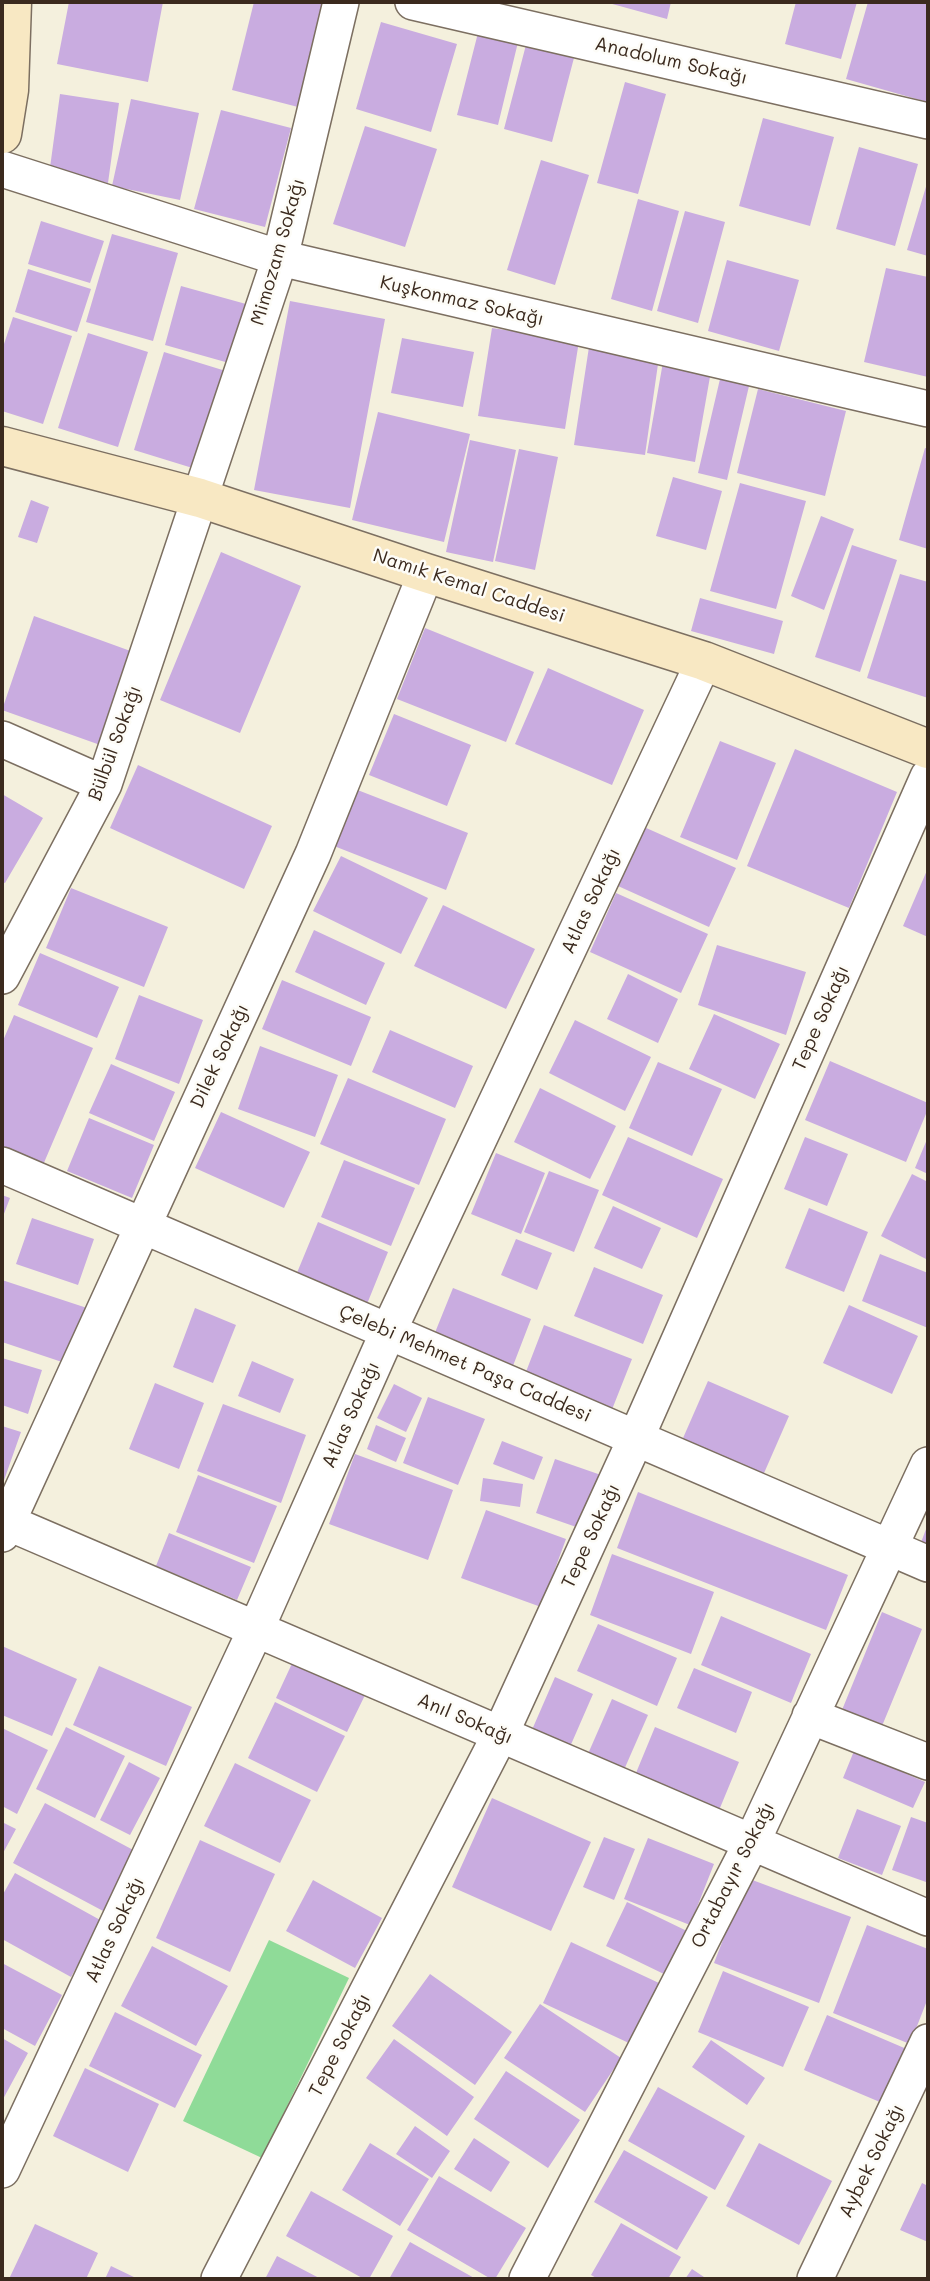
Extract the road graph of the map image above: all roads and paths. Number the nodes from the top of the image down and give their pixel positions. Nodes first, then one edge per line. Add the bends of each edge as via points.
1 (12, 2) edge
2 (341, 2) edge
3 (413, 2) edge
4 (928, 121) edge
5 (2, 134) edge
6 (2, 169) edge
7 (279, 258) junction
8 (928, 409) edge
9 (2, 446) edge
10 (200, 498) junction
11 (426, 573) junction
12 (704, 660) junction
13 (2, 739) edge
14 (928, 749) edge
15 (928, 777) edge
16 (104, 784) junction
17 (2, 976) edge
18 (2, 1165) edge
19 (143, 1226) junction
20 (388, 1331) junction
21 (636, 1438) junction
22 (928, 1465) edge
23 (4, 1525) edge
24 (890, 1547) junction
25 (928, 1564) edge
26 (256, 1629) junction
27 (810, 1716) junction
28 (500, 1735) junction
29 (928, 1762) edge
30 (752, 1842) junction
31 (928, 1918) edge
32 (928, 2042) edge
33 (2, 2170) edge
34 (219, 2279) edge
35 (527, 2279) edge
36 (815, 2279) edge

1 - 5 street via 9,90
2 - 7 street, Mimozam Sokağı
3 - 4 street, Anadolum Sokağı
6 - 7 street, Kuşkonmaz Sokağı
7 - 8 street, Kuşkonmaz Sokağı
7 - 10 street, Mimozam Sokağı
9 - 10 street, Namık Kemal Caddesi
10 - 11 street, Namık Kemal Caddesi
10 - 16 street, Bülbül Sokağı
11 - 12 street, Namık Kemal Caddesi
11 - 19 street, Dilek Sokağı via 313,854
12 - 14 street, Namık Kemal Caddesi
12 - 20 street, Atlas Sokağı
13 - 16 street
15 - 21 street, Tepe Sokağı
16 - 17 street, Bülbül Sokağı
18 - 19 street, Çelebi Mehmet Paşa Caddesi
19 - 20 street, Çelebi Mehmet Paşa Caddesi
19 - 23 street, Dilek Sokağı
20 - 21 street, Çelebi Mehmet Paşa Caddesi
20 - 26 street, Atlas Sokağı
21 - 24 street, Çelebi Mehmet Paşa Caddesi
21 - 28 street, Tepe Sokağı
22 - 24 street, Ortabayır Sokağı
23 - 26 street, Anıl Sokağı
24 - 25 street, Çelebi Mehmet Paşa Caddesi
24 - 27 street, Ortabayır Sokağı
26 - 28 street, Anıl Sokağı
26 - 33 street, Atlas Sokağı
27 - 29 street
27 - 30 street, Ortabayır Sokağı
28 - 30 street, Anıl Sokağı
28 - 34 street, Tepe Sokağı
30 - 31 street, Anıl Sokağı
30 - 35 street, Ortabayır Sokağı
32 - 36 street, Aybek Sokağı

